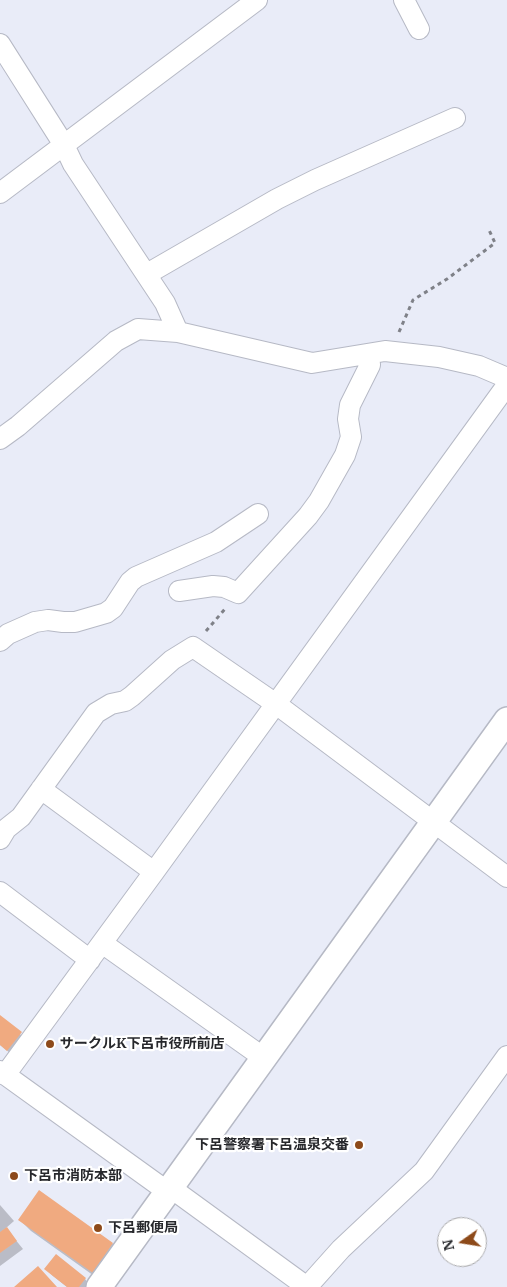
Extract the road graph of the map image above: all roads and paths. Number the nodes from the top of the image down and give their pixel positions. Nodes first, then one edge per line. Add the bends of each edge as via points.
1 (257, 0) edge
2 (404, 0) edge
3 (418, 29) dead end
4 (0, 44) edge
5 (454, 118) dead end
6 (64, 145) junction
7 (0, 193) edge
8 (489, 230) dead end
9 (147, 274) junction
10 (178, 332) junction
11 (395, 352) junction
12 (369, 354) junction
13 (507, 378) edge
14 (507, 385) edge
15 (0, 439) edge
16 (258, 514) dead end
17 (179, 591) dead end
18 (238, 592) junction
19 (0, 641) edge
20 (193, 647) junction
21 (276, 704) junction
22 (507, 720) edge
23 (41, 789) junction
24 (433, 822) junction
25 (0, 839) edge
26 (154, 872) junction
27 (507, 877) edge
28 (0, 892) edge
29 (102, 943) junction
30 (90, 960) junction
31 (507, 1056) edge
32 (264, 1058) junction
33 (3, 1073) edge
34 (170, 1190) junction
35 (99, 1287) edge
36 (307, 1287) edge

1 - 6 street
2 - 3 street
4 - 6 street
5 - 9 street via 277,199
6 - 7 street
6 - 9 street via 73,164
8 - 11 path via 495,243 413,300 395,343
9 - 10 street
10 - 12 street via 312,363
10 - 15 street via 138,329 116,341
11 - 12 street
11 - 13 street via 471,364
12 - 18 street via 370,365 350,405 351,437 345,455 308,516
14 - 21 street
16 - 19 street via 216,542 136,577 106,613 75,622 35,622
17 - 18 street via 213,586
18 - 20 path
20 - 21 street
20 - 23 street via 172,660 125,701 111,704 96,713
21 - 24 street
21 - 26 street
22 - 24 street
23 - 25 street
23 - 26 street
24 - 27 street
24 - 32 street
26 - 29 street
28 - 30 street
29 - 30 street
29 - 32 street
30 - 33 street
31 - 36 street via 424,1171 340,1249
32 - 34 street
33 - 34 street
34 - 35 street
34 - 36 street

